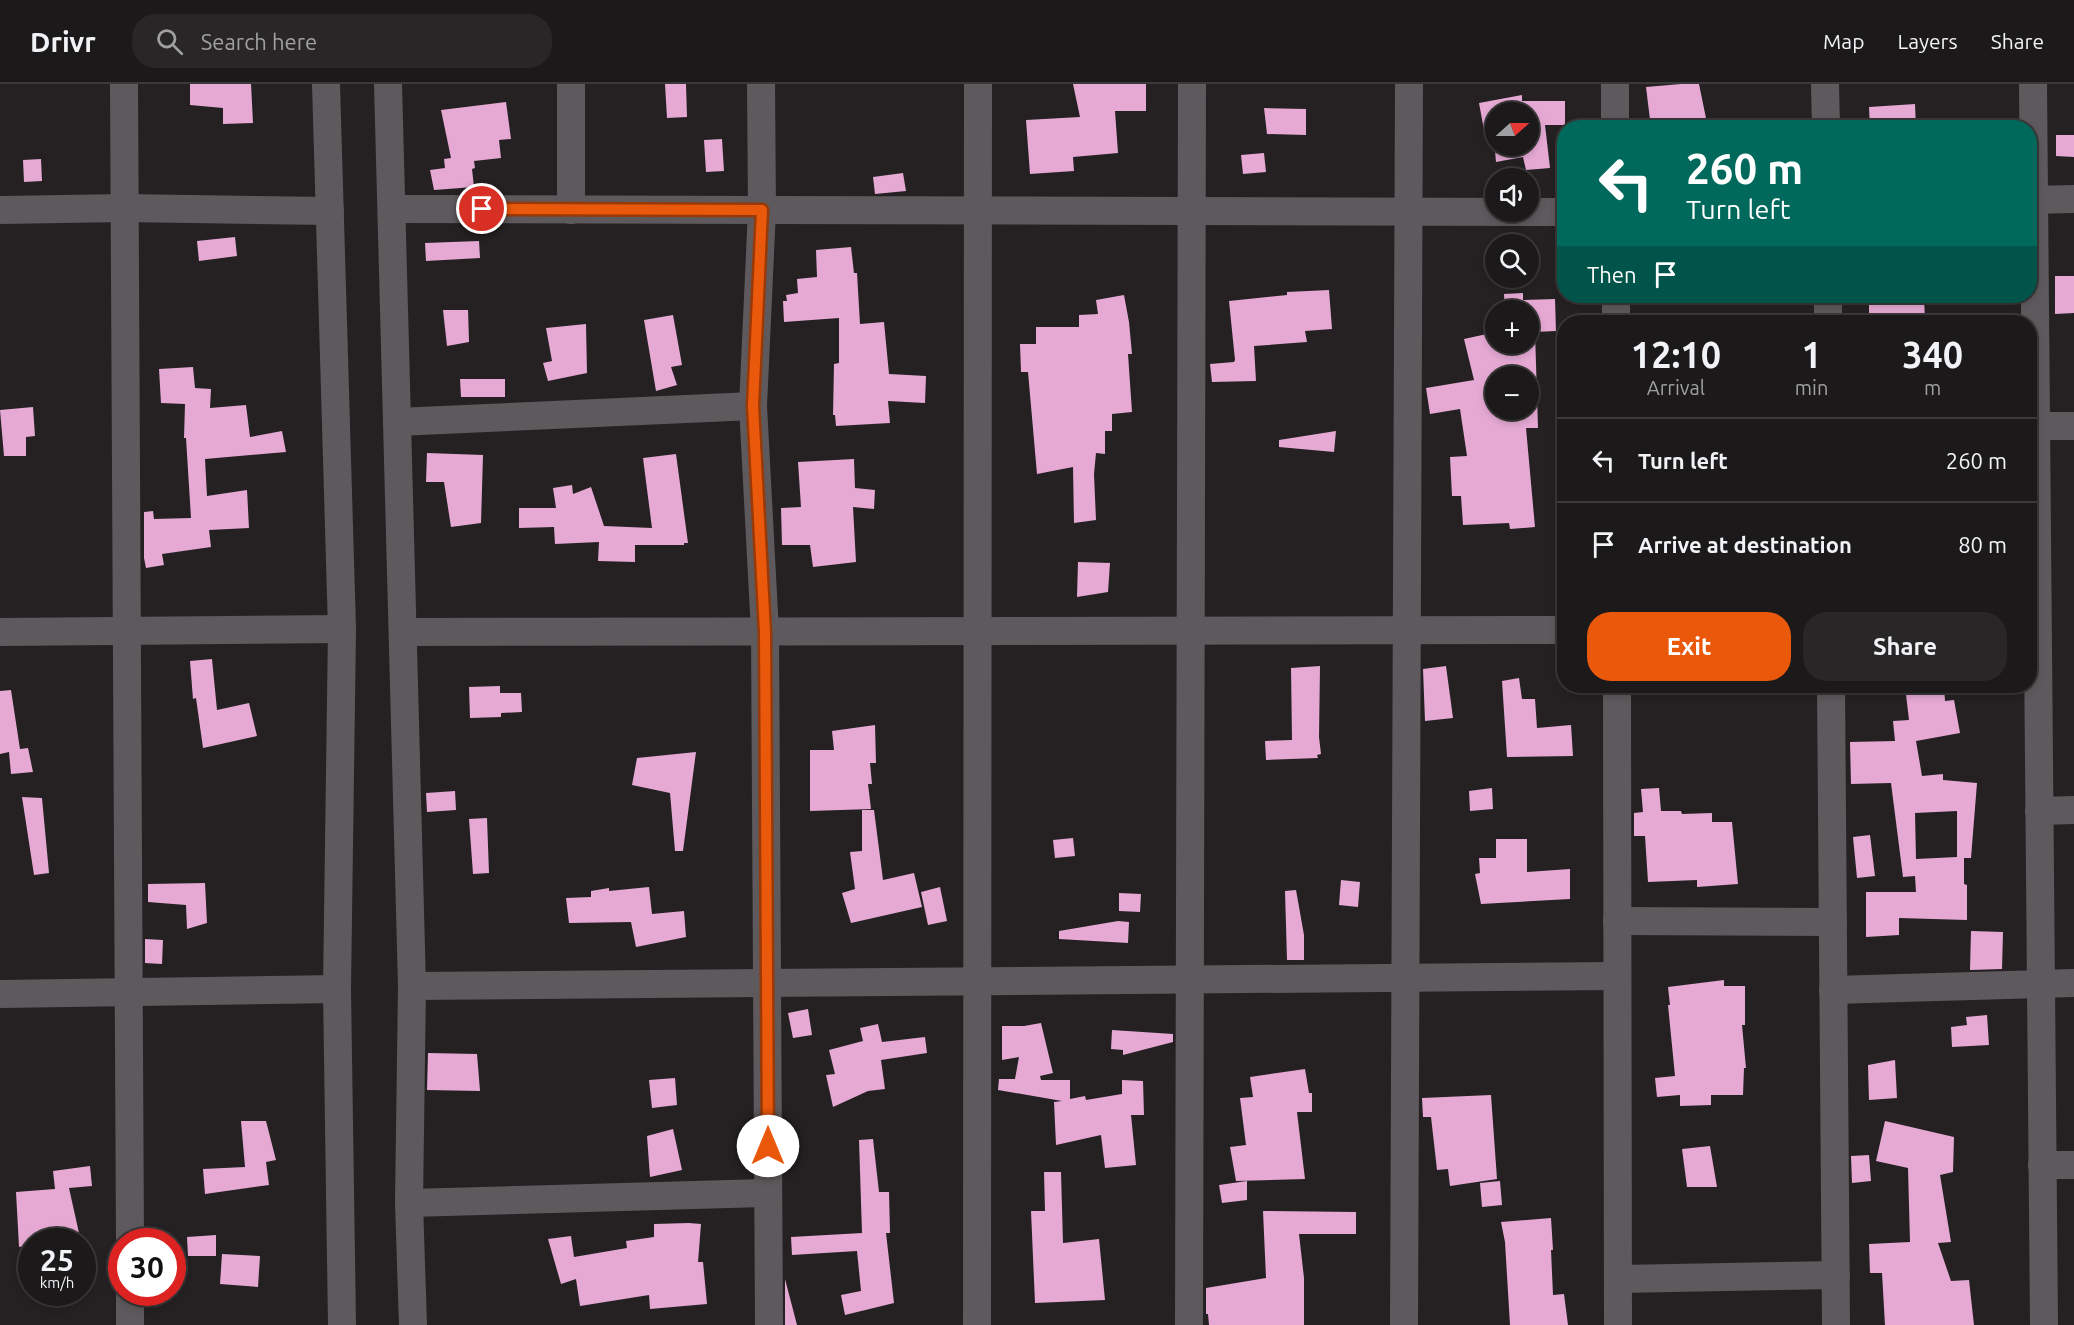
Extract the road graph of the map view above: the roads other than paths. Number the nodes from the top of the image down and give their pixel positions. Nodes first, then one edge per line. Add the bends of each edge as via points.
1 (124, 84) edge
2 (326, 84) edge
3 (388, 84) edge
4 (571, 84) edge
5 (762, 84) edge
6 (978, 84) edge
7 (1192, 84) edge
8 (1409, 84) edge
9 (1615, 84) edge
10 (1825, 84) edge
11 (2032, 84) edge
12 (1615, 120) edge
13 (1826, 120) edge
14 (2032, 120) edge
15 (2074, 199) edge
16 (2037, 200) edge
17 (125, 208) junction
18 (392, 209) junction
19 (0, 210) edge
20 (571, 210) junction
21 (762, 210) junction
22 (330, 211) junction
23 (978, 211) junction
24 (1192, 211) junction
25 (1408, 212) junction
26 (1557, 212) edge
27 (753, 406) junction
28 (397, 422) junction
29 (2037, 426) edge
30 (2074, 426) edge
31 (342, 629) junction
32 (1191, 630) junction
33 (1407, 630) junction
34 (1557, 630) edge
35 (127, 631) junction
36 (977, 631) junction
37 (0, 632) edge
38 (404, 632) junction
39 (765, 632) junction
40 (1617, 693) edge
41 (1831, 693) edge
42 (2035, 693) edge
43 (2074, 810) edge
44 (2039, 811) junction
45 (1617, 921) junction
46 (1833, 922) junction
47 (1617, 976) junction
48 (1405, 978) junction
49 (1190, 979) junction
50 (977, 981) junction
51 (767, 983) junction
52 (2040, 983) junction
53 (2074, 983) edge
54 (412, 986) junction
55 (337, 989) junction
56 (1833, 990) junction
57 (128, 992) junction
58 (0, 994) edge
59 (2042, 1165) junction
60 (2074, 1165) edge
61 (768, 1193) junction
62 (409, 1203) junction
63 (130, 1228) edge
64 (1836, 1275) junction
65 (1618, 1279) junction
66 (130, 1306) edge
67 (130, 1325) edge
68 (342, 1325) edge
69 (413, 1325) edge
70 (769, 1325) edge
71 (977, 1325) edge
72 (1189, 1325) edge
73 (1404, 1325) edge
74 (1618, 1325) edge
75 (1836, 1325) edge
76 (2043, 1325) edge

1 - 17 street
2 - 22 street
3 - 18 street
4 - 20 street
5 - 21 street
6 - 23 street
7 - 24 street
8 - 25 street
9 - 12 street
10 - 13 street
11 - 14 street
15 - 16 street
17 - 19 street
17 - 22 street
17 - 35 street
18 - 20 street
18 - 28 street
20 - 21 street
21 - 23 street
21 - 27 street
22 - 31 street
23 - 24 street
23 - 36 street
24 - 25 street
24 - 32 street
25 - 26 street
25 - 33 street
27 - 28 street
27 - 39 street
28 - 38 street
29 - 30 street
31 - 35 street
31 - 55 street
32 - 33 street
32 - 36 street
32 - 49 street
33 - 34 street
33 - 48 street
35 - 37 street
35 - 57 street
36 - 39 street
36 - 50 street
38 - 39 street
38 - 54 street
39 - 51 street
40 - 45 street
41 - 46 street
42 - 44 street
43 - 44 street
44 - 52 street
45 - 46 street
45 - 47 street
46 - 56 street
47 - 48 street
47 - 65 street
48 - 49 street
48 - 73 street
49 - 50 street
49 - 72 street
50 - 51 street
50 - 71 street
51 - 54 street
51 - 61 street
52 - 53 street
52 - 56 street
52 - 59 street
54 - 62 street
55 - 57 street
55 - 68 street
56 - 64 street
57 - 58 street
57 - 63 street
59 - 60 street
59 - 76 street
61 - 62 street
61 - 70 street
62 - 69 street
64 - 65 street
64 - 75 street
65 - 74 street
66 - 67 street

